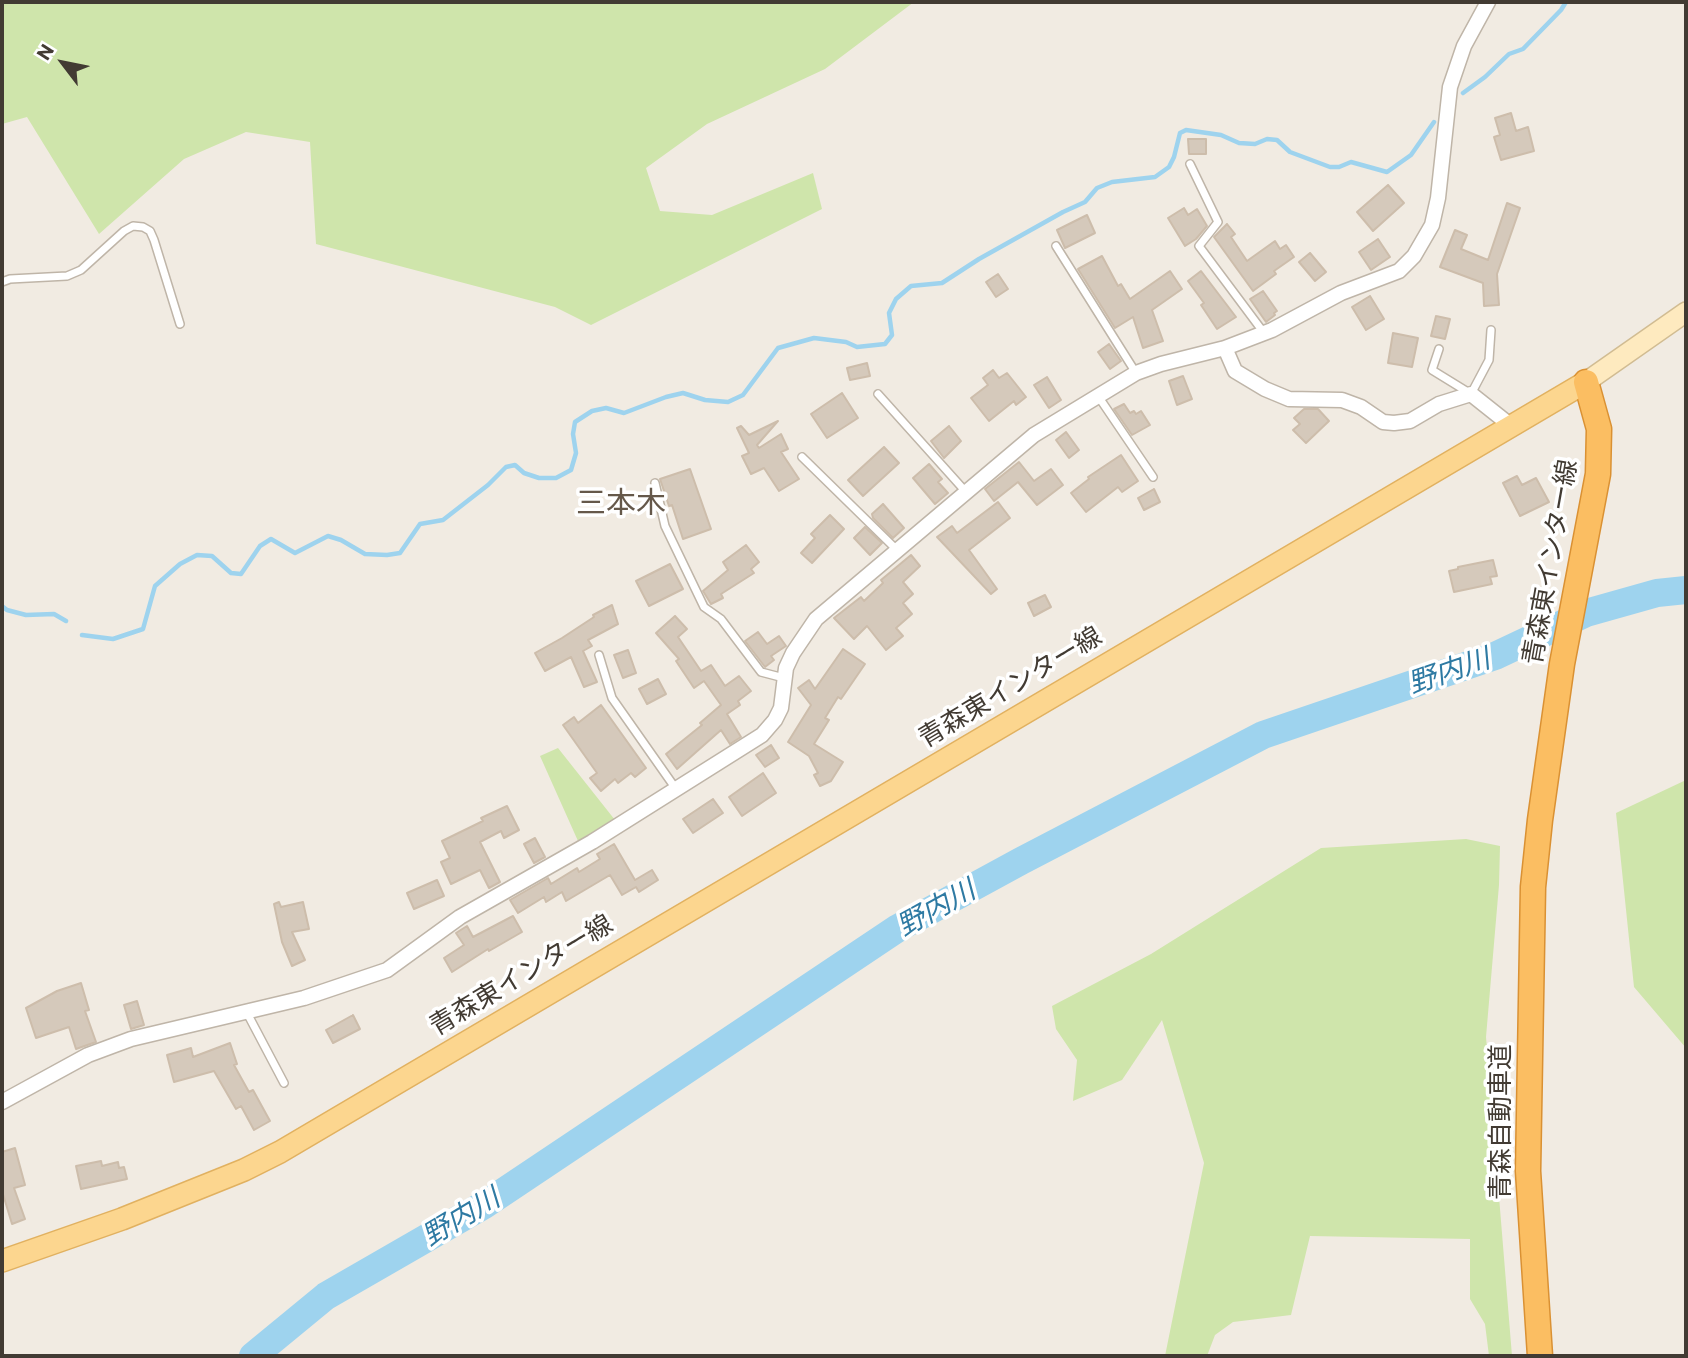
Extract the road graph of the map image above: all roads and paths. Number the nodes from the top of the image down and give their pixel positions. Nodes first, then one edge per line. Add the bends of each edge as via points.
1 (1488, 2) edge
2 (1190, 163) dead end
3 (1056, 246) dead end
4 (2, 282) edge
5 (1686, 313) edge
6 (180, 324) dead end
7 (1491, 330) dead end
8 (1264, 333) junction
9 (1225, 348) junction
10 (1439, 349) dead end
11 (1136, 373) junction
12 (1586, 382) junction
13 (878, 394) dead end
14 (1471, 394) junction
15 (1097, 395) junction
16 (1510, 425) junction
17 (802, 457) dead end
18 (1153, 477) dead end
19 (655, 483) dead end
20 (966, 492) junction
21 (897, 551) junction
22 (599, 655) dead end
23 (785, 678) junction
24 (676, 789) junction
25 (1533, 887) joint
26 (246, 1012) junction
27 (284, 1083) dead end
28 (2, 1102) edge
29 (2, 1261) edge
30 (1540, 1356) edge

1 - 8 street via 1464,46 1450,87 1438,198 1432,225 1414,256 1399,271 1341,293
2 - 8 lane via 1218,222 1199,246
3 - 11 lane
4 - 6 lane via 81,270 124,231 143,227 154,240
5 - 12 main road
7 - 14 lane via 1489,360
8 - 9 street
9 - 11 street
9 - 14 street via 1235,371 1265,389 1289,399 1342,400 1383,422 1410,421 1439,404
10 - 14 lane via 1432,370
11 - 15 street
12 - 16 main road, 青森東インター線
12 - 25 highway, 青森東インター線 via 1597,417 1598,474 1562,664
13 - 20 lane
14 - 16 street
15 - 18 lane
15 - 20 street via 1034,435
16 - 29 main road, 青森東インター線 via 280,1152 122,1219
17 - 21 lane
19 - 23 lane via 665,526 704,607 721,619 761,672
20 - 21 street
21 - 23 street via 817,620 793,653
22 - 24 lane via 612,698
23 - 24 street via 781,708 762,735
24 - 26 street via 460,917 387,970
25 - 30 highway, 青森自動車道 via 1528,1171
26 - 27 lane
26 - 28 street via 131,1039 88,1055

